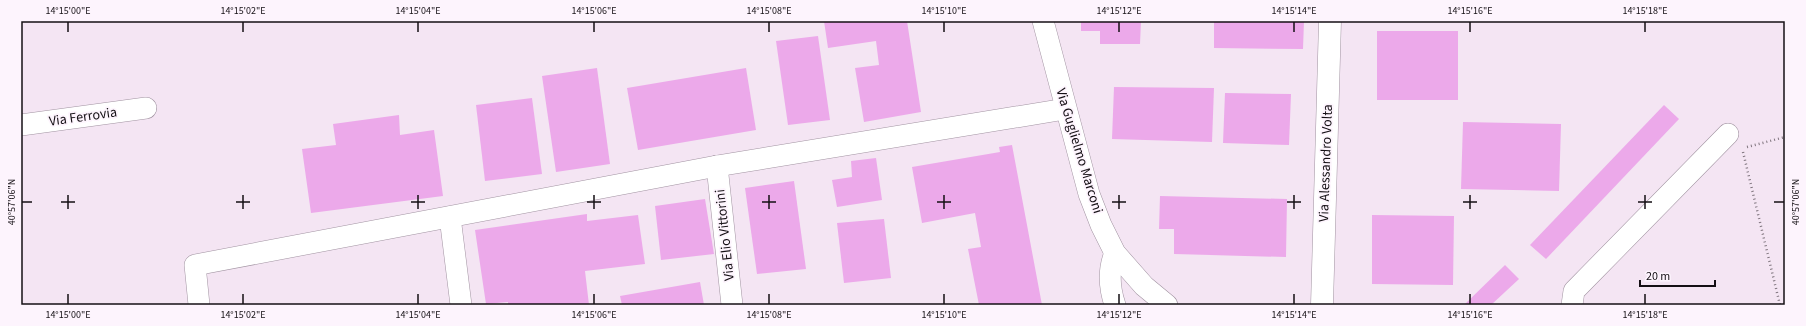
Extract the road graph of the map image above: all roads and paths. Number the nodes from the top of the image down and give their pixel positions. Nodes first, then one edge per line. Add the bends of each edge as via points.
1 (1043, 21) edge
2 (1330, 21) edge
3 (146, 108) dead end
4 (1065, 109) junction
5 (21, 125) edge
6 (1728, 134) dead end
7 (1785, 137) edge
8 (717, 166) junction
9 (450, 217) junction
10 (1115, 253) junction
11 (199, 305) edge
12 (461, 305) edge
13 (732, 305) edge
14 (1115, 305) edge
15 (1167, 305) edge
16 (1322, 305) edge
17 (1572, 305) edge
18 (1780, 305) edge

1 - 4 street, Via Guglielmo Marconi
2 - 16 street, Via Alessandro Volta
3 - 5 street, Via Ferrovia
4 - 8 street
4 - 10 street, Via Guglielmo Marconi via 1090,194
6 - 17 street via 1574,291
7 - 18 path via 1742,148
8 - 9 street
8 - 13 street, Via Elio Vittorini
9 - 11 street via 195,265
9 - 12 street
10 - 14 street via 1109,277
10 - 15 street, Via Guglielmo Marconi via 1144,286

